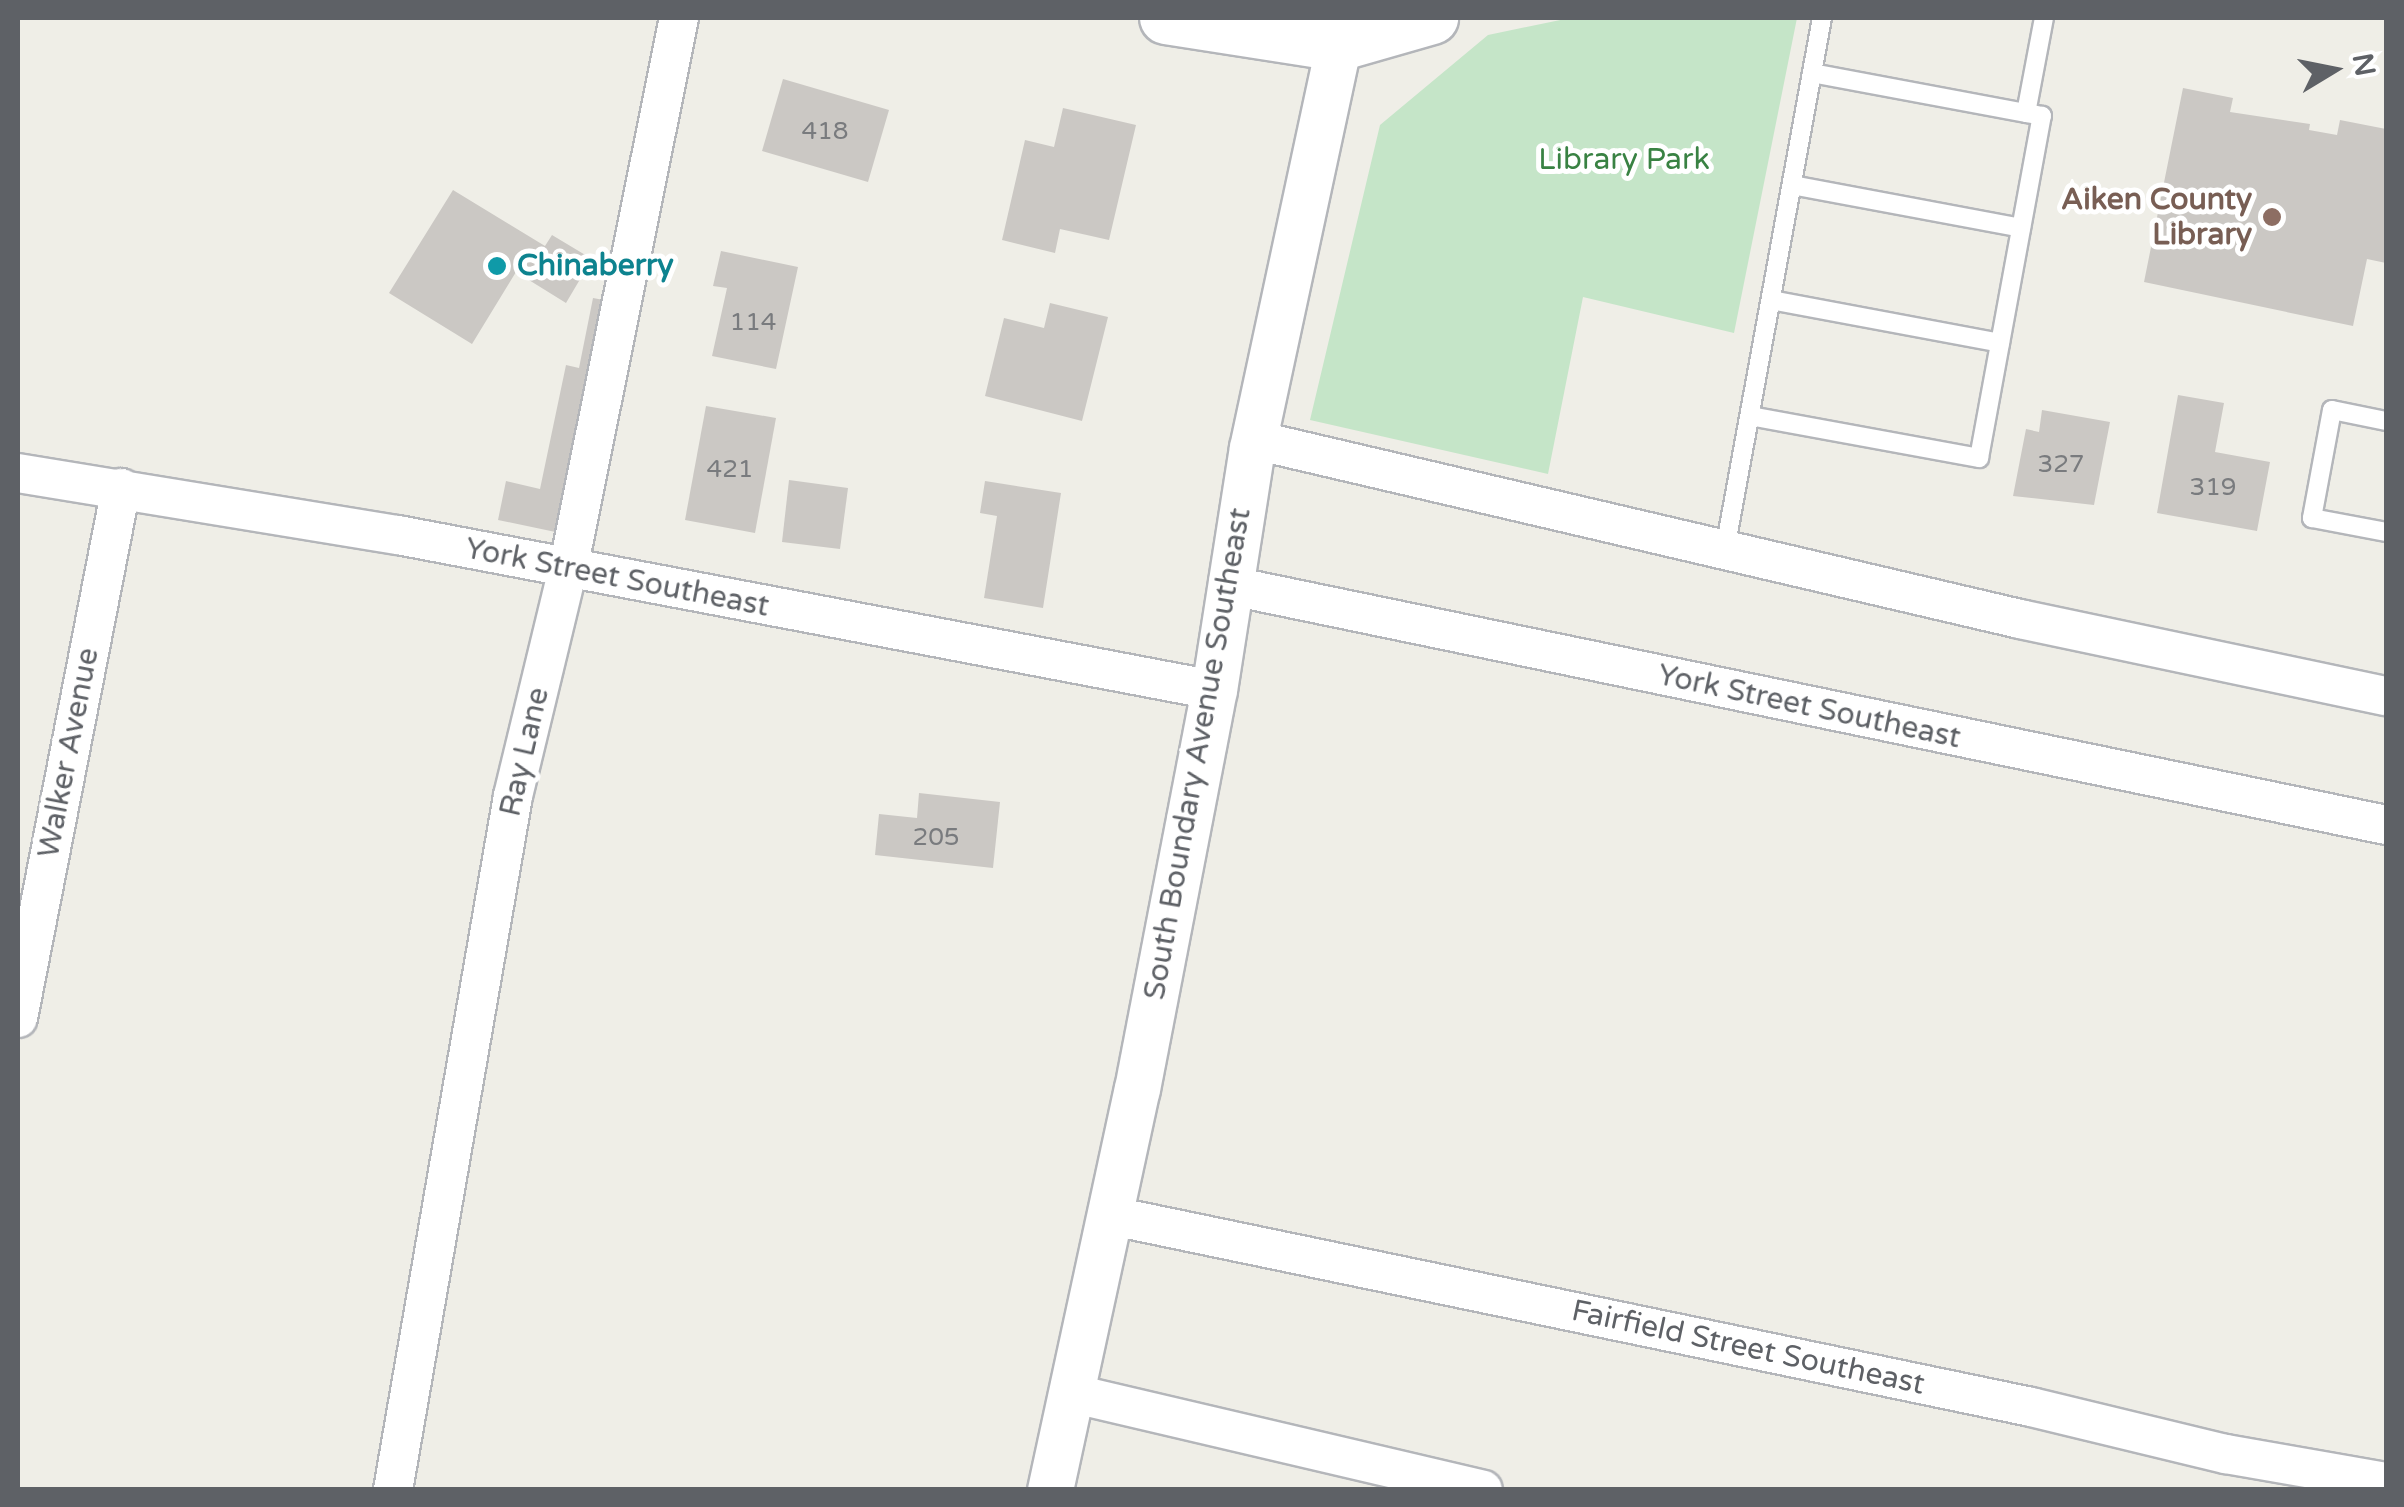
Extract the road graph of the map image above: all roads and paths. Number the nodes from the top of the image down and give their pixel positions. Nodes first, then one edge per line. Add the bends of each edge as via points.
1 (679, 18) edge
2 (1166, 18) edge
3 (1432, 18) edge
4 (1822, 18) edge
5 (2044, 18) edge
6 (1341, 31) edge
7 (1812, 74) junction
8 (2026, 114) junction
9 (1792, 185) junction
10 (2021, 228) junction
11 (1771, 300) junction
12 (2000, 342) junction
13 (1750, 416) junction
14 (2386, 421) edge
15 (1254, 440) junction
16 (18, 473) edge
17 (122, 488) junction
18 (2386, 532) edge
19 (1725, 549) junction
20 (568, 568) junction
21 (1232, 586) junction
22 (1214, 690) junction
23 (2386, 696) edge
24 (2386, 825) edge
25 (18, 1018) edge
26 (1108, 1215) junction
27 (1071, 1393) junction
28 (2386, 1482) edge
29 (393, 1490) edge
30 (1050, 1490) edge
31 (1484, 1490) edge

1 - 20 street, Ray Lane
2 - 6 main road
3 - 6 main road
4 - 7 lane
5 - 8 lane
6 - 15 street, South Boundary Avenue Southeast
7 - 8 lane
7 - 9 lane
8 - 10 lane via 2042,116
9 - 10 lane
9 - 11 lane
10 - 12 lane
11 - 12 lane
11 - 13 lane
12 - 13 lane via 1979,458
13 - 19 lane
14 - 18 lane via 2332,410 2312,518
15 - 19 street
15 - 21 street, South Boundary Avenue Southeast
16 - 17 street, York Street Southeast
17 - 20 street, York Street Southeast
17 - 25 street, Walker Avenue
19 - 23 street
20 - 22 street, York Street Southeast
20 - 29 street, Ray Lane via 513,796
21 - 22 street, South Boundary Avenue Southeast
21 - 24 street, York Street Southeast
22 - 26 street, South Boundary Avenue Southeast
26 - 27 street, South Boundary Avenue Southeast
26 - 28 street, Fairfield Street Southeast via 2032,1407 2226,1454
27 - 30 street, South Boundary Avenue Southeast
27 - 31 street

